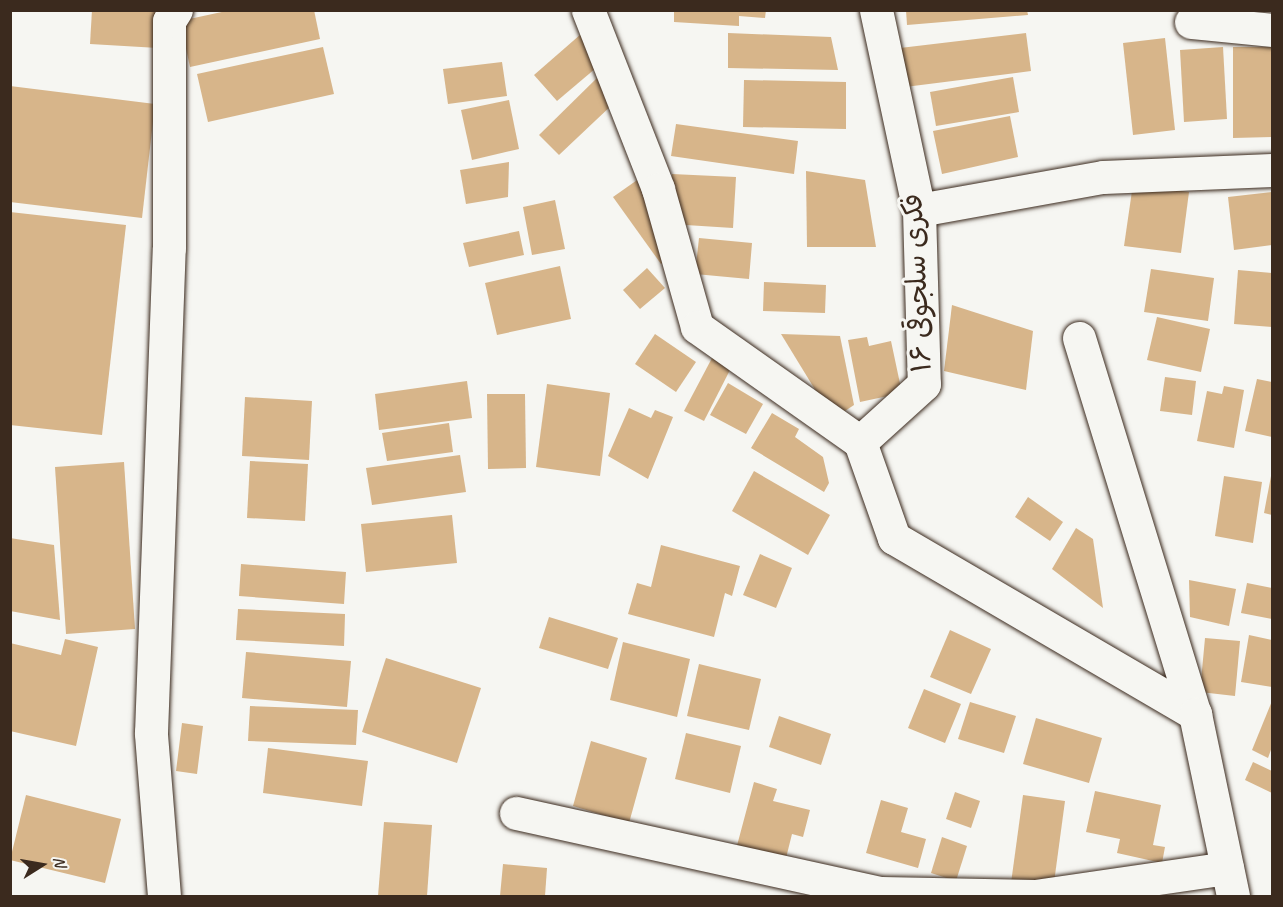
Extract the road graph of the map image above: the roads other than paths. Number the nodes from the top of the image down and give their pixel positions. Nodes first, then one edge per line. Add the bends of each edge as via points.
1 (176, 10) edge
2 (588, 10) edge
3 (876, 10) edge
4 (1191, 22) dead end
5 (1272, 30) edge
6 (1272, 170) edge
7 (919, 210) junction
8 (1079, 338) dead end
9 (860, 442) junction
10 (1195, 714) junction
11 (516, 813) dead end
12 (1230, 882) edge
13 (164, 897) edge

1 - 13 street via 169,21 169,248 151,733
2 - 9 street via 658,189 697,327
3 - 7 street, فکری سلجوقی ۱۶
4 - 5 street
6 - 7 street via 1103,177
7 - 9 street, فکری سلجوقی ۱۶ via 924,384
8 - 10 street
9 - 10 street via 894,538
10 - 12 street
11 - 12 street via 881,893 1035,896

